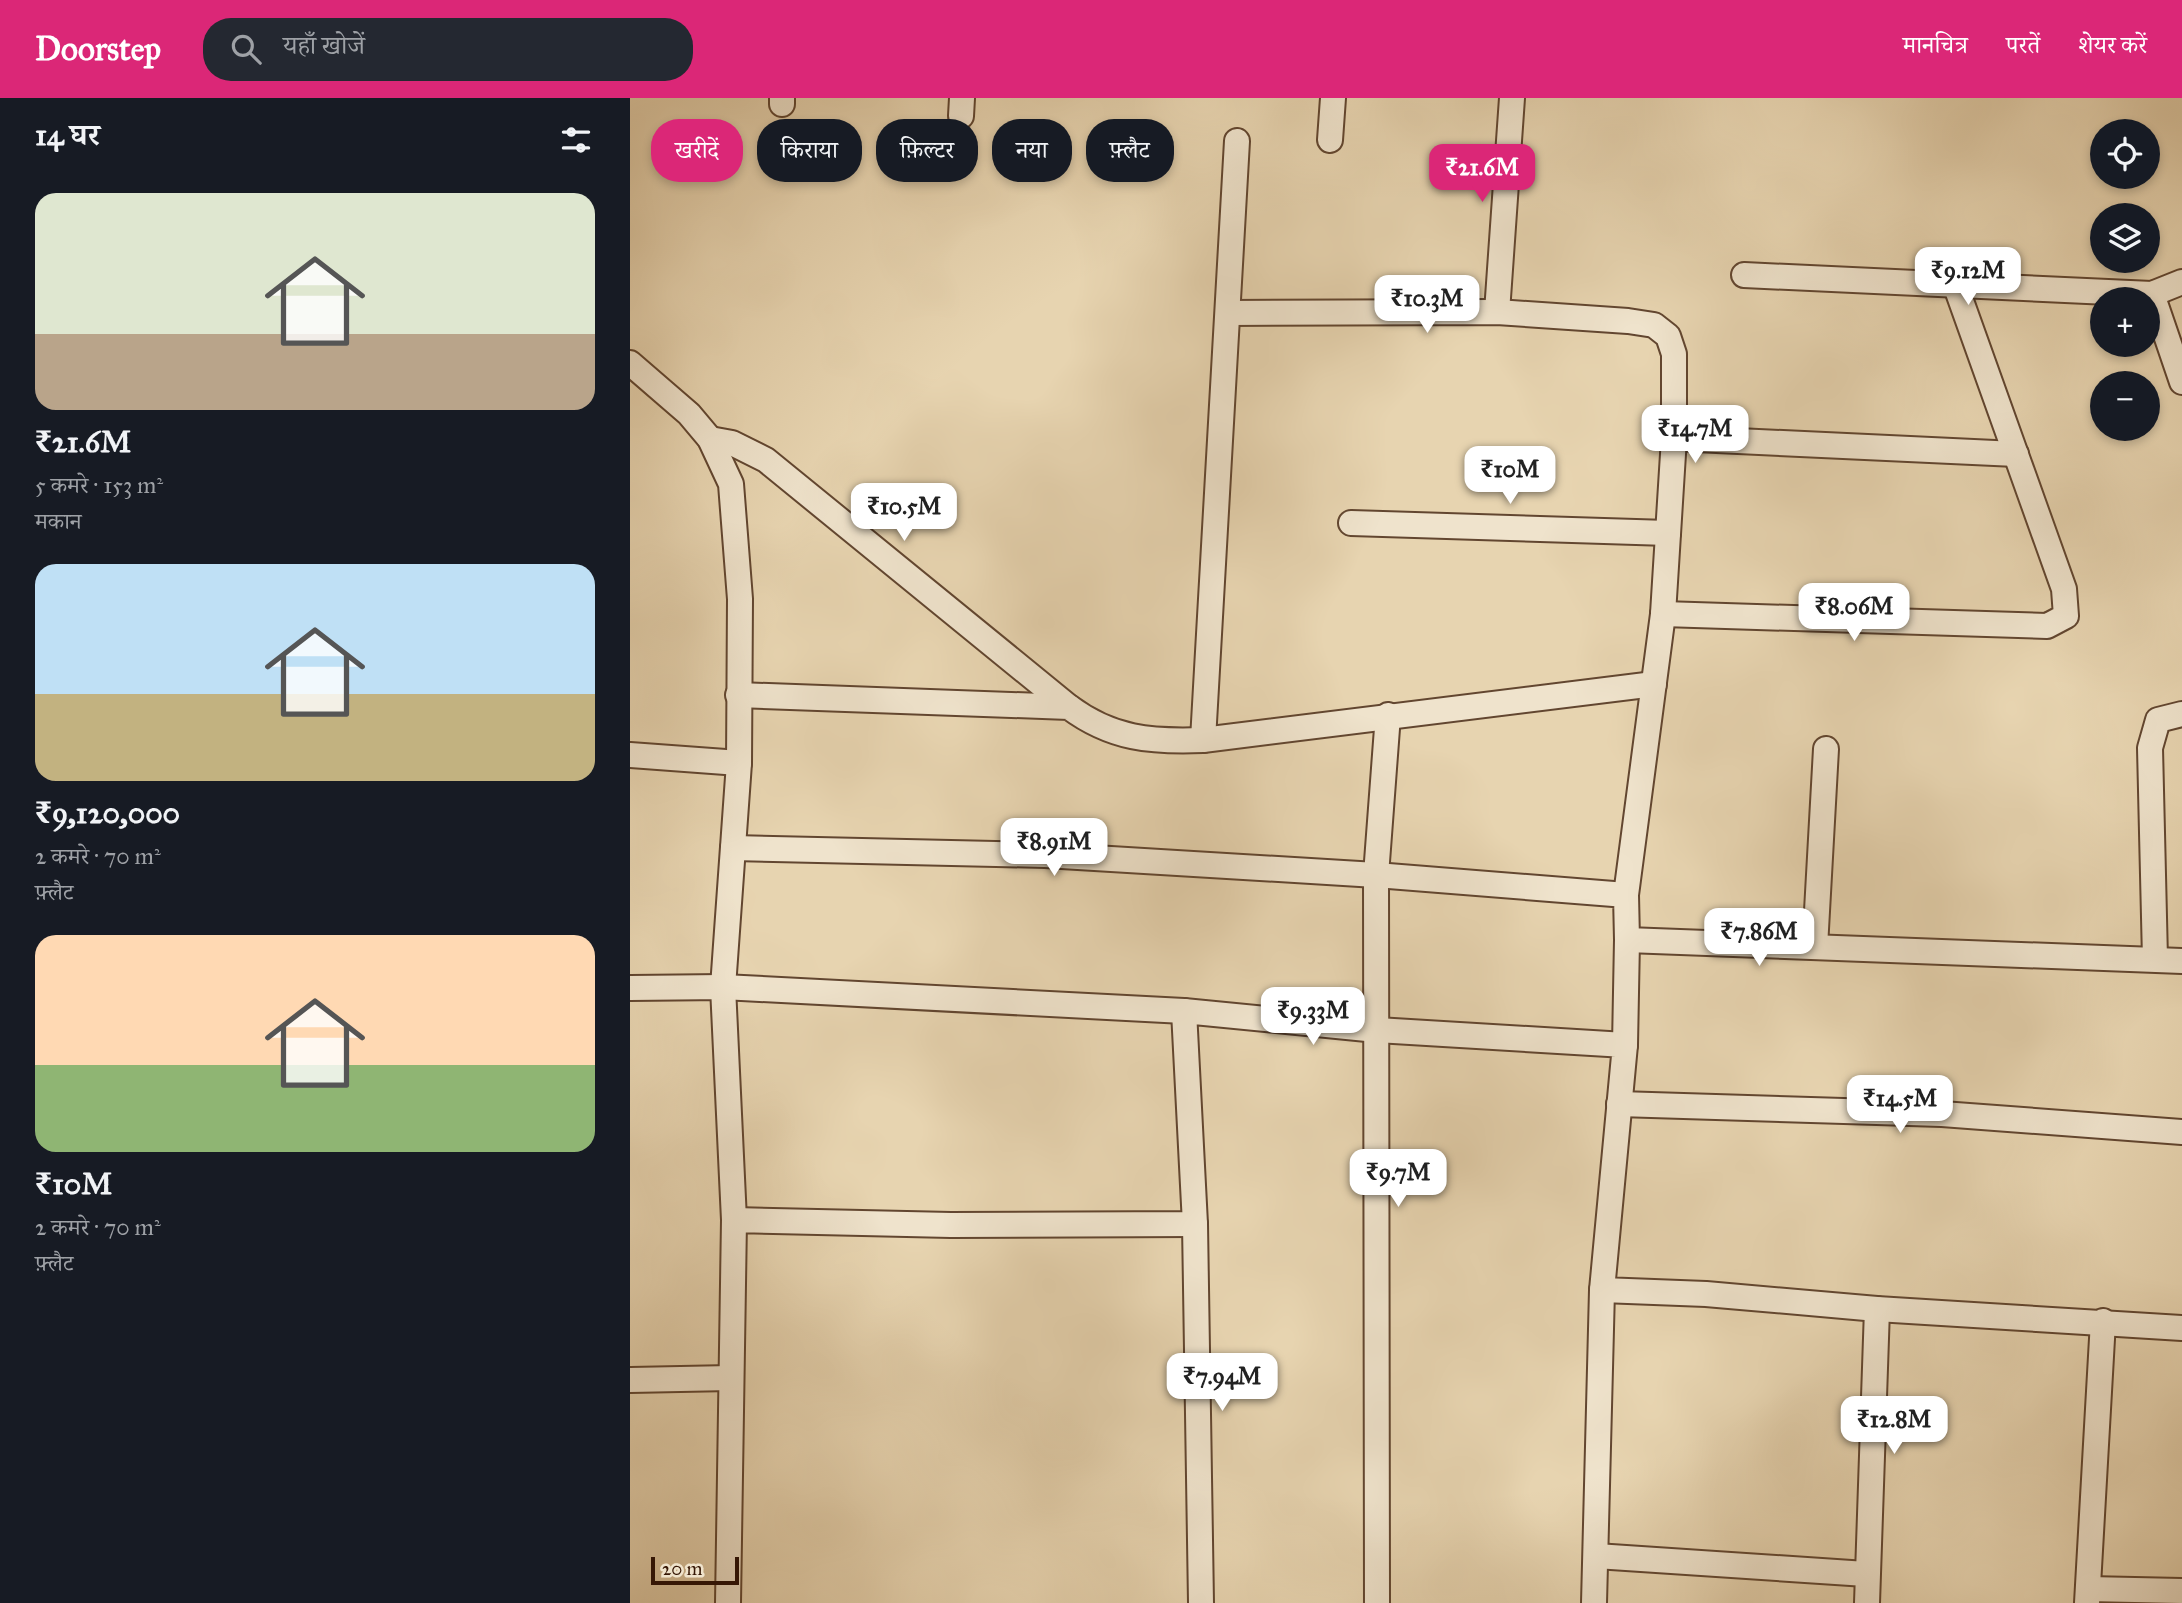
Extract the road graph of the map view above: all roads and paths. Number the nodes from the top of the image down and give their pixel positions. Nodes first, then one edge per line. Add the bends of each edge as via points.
1 (1333, 98) edge
2 (1512, 98) edge
3 (1330, 140) dead end
4 (1237, 141) dead end
5 (1744, 275) dead end
6 (2182, 282) edge
7 (1955, 284) junction
8 (2090, 291) edge
9 (2160, 291) edge
10 (1497, 312) junction
11 (1228, 313) junction
12 (2160, 317) edge
13 (630, 363) edge
14 (2182, 382) edge
15 (1674, 438) junction
16 (710, 439) junction
17 (2016, 454) junction
18 (1351, 523) dead end
19 (1668, 533) junction
20 (1663, 614) junction
21 (1654, 684) junction
22 (738, 695) junction
23 (1069, 707) junction
24 (2182, 714) edge
25 (1388, 715) junction
26 (1203, 740) junction
27 (1826, 749) dead end
28 (630, 755) edge
29 (739, 763) junction
30 (733, 848) junction
31 (1376, 875) junction
32 (1626, 895) junction
33 (1627, 940) junction
34 (1815, 947) junction
35 (2155, 959) junction
36 (2182, 961) edge
37 (723, 987) junction
38 (630, 988) edge
39 (1184, 1011) junction
40 (1377, 1030) junction
41 (1625, 1045) junction
42 (1619, 1104) junction
43 (2182, 1132) edge
44 (734, 1220) junction
45 (1195, 1224) junction
46 (1602, 1290) junction
47 (1877, 1309) junction
48 (2103, 1321) junction
49 (2182, 1328) edge
50 (731, 1378) junction
51 (630, 1380) edge
52 (1595, 1556) junction
53 (1866, 1574) junction
54 (2182, 1591) edge
55 (2088, 1596) edge
56 (728, 1603) edge
57 (1201, 1603) edge
58 (1377, 1603) edge
59 (1594, 1603) edge
60 (1867, 1603) edge

1 - 3 street
2 - 10 street
4 - 11 street
5 - 7 street
6 - 9 street
7 - 8 street
7 - 17 street
10 - 11 street
10 - 15 street via 1654,325 1668,336 1674,354
11 - 26 street
12 - 14 street
13 - 16 street via 682,407
15 - 17 street
15 - 19 street
16 - 22 street via 731,484 735,516 740,599
16 - 23 street via 732,443 766,460
17 - 20 street via 2064,589 2066,616 2059,622 2047,626
18 - 19 street
19 - 20 street
20 - 21 street
21 - 25 street
21 - 32 street
22 - 23 street
22 - 29 street
23 - 26 street via 1091,724 1133,737 1159,742
24 - 35 street via 2158,720 2150,748
25 - 26 street
25 - 31 street
27 - 34 street
28 - 29 street
29 - 30 street
30 - 31 street via 1045,855
30 - 37 street
31 - 32 street
31 - 40 street
32 - 33 street
33 - 34 street
33 - 41 street
34 - 35 street
35 - 36 street
37 - 38 street
37 - 39 street
37 - 44 street
39 - 40 street
39 - 45 street
40 - 41 street
40 - 58 street
41 - 42 street
42 - 43 street via 1942,1114
42 - 46 street
44 - 45 street
44 - 50 street
45 - 57 street
46 - 47 street
46 - 52 street
47 - 48 street
47 - 53 street
48 - 49 street
48 - 55 street
50 - 51 street
50 - 56 street
52 - 53 street
52 - 59 street
53 - 60 street
54 - 55 street

